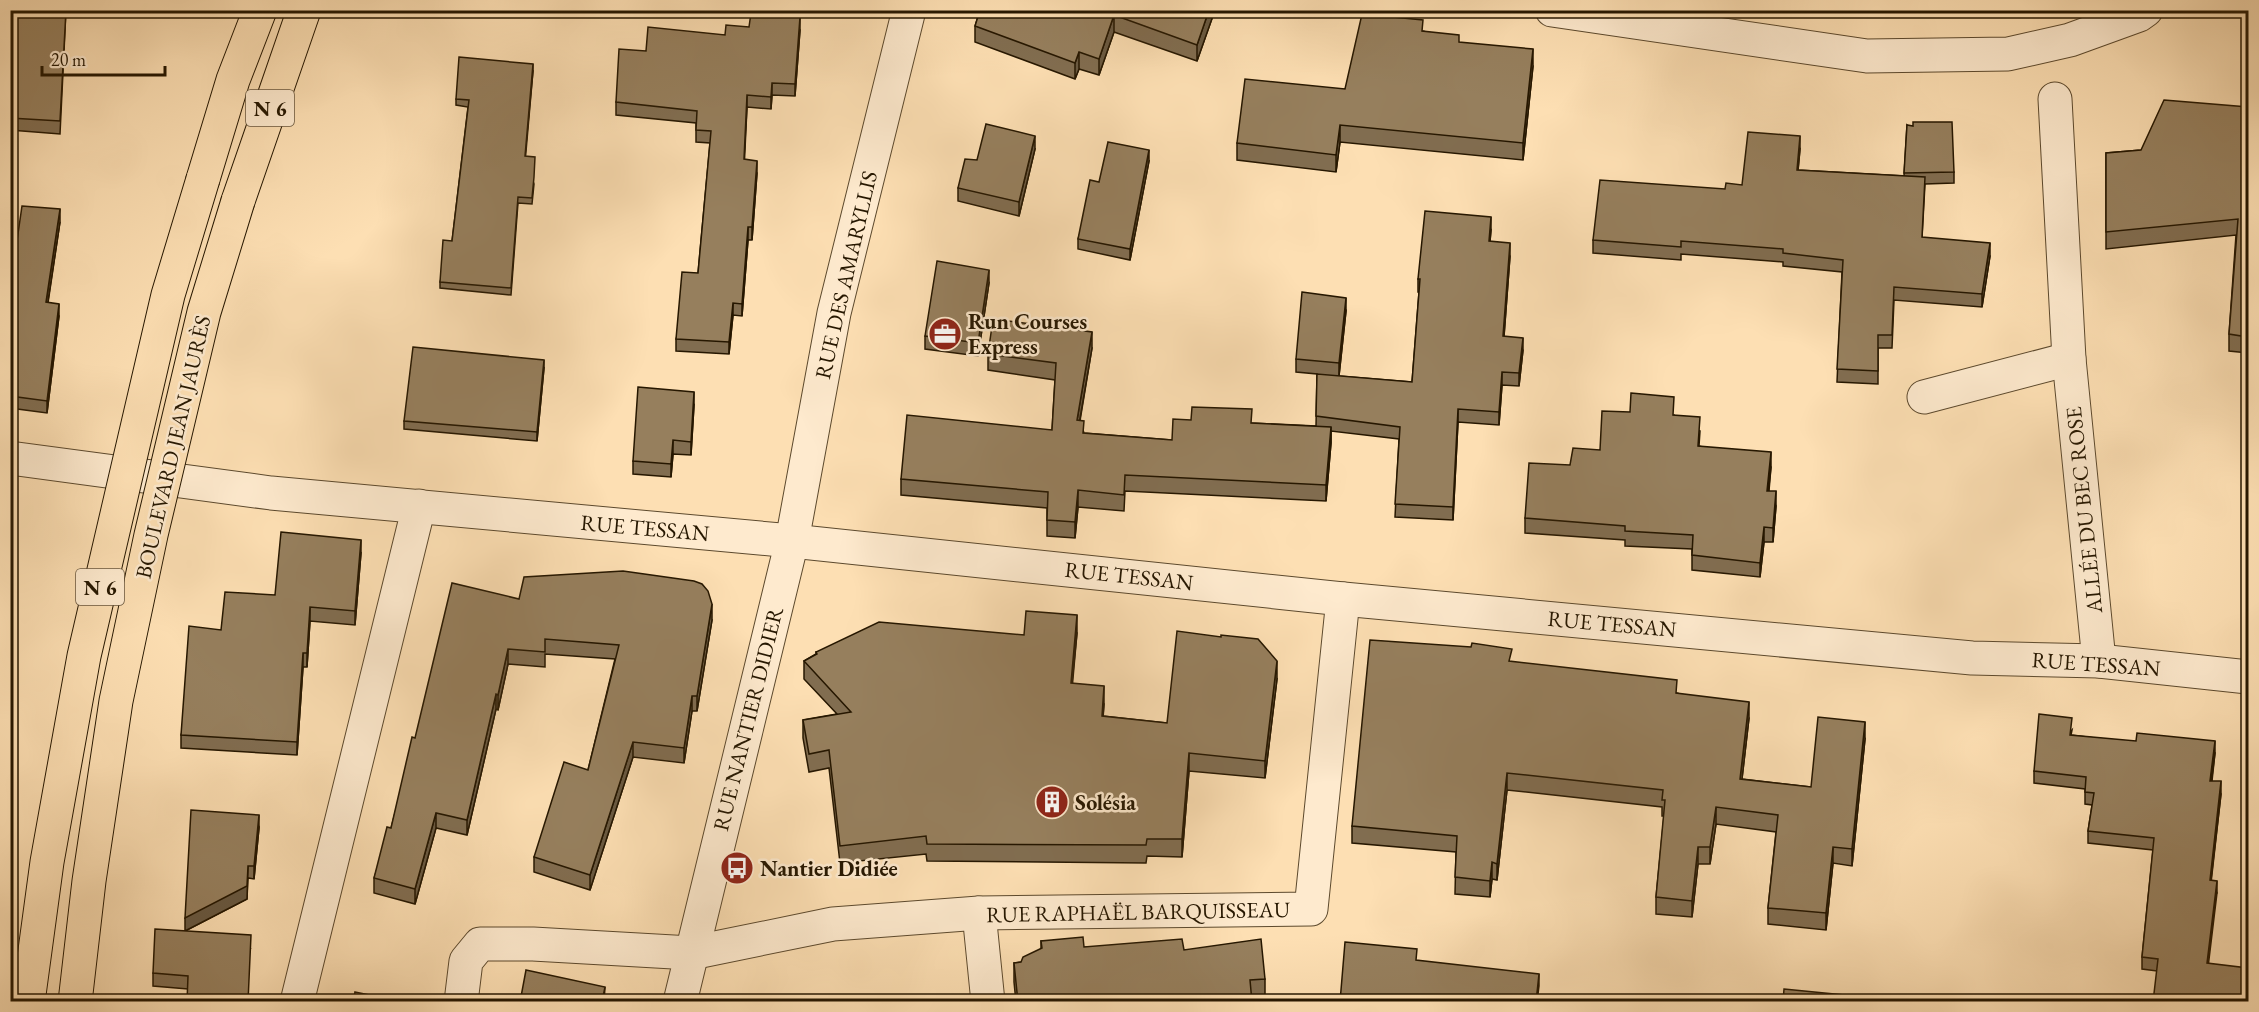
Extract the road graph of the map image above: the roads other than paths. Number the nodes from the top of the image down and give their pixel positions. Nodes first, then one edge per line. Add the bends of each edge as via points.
1 (260, 10) edge
2 (909, 10) edge
3 (1552, 10) edge
4 (2146, 10) edge
5 (304, 12) edge
6 (2055, 99) dead end
7 (2069, 359) junction
8 (1924, 397) dead end
9 (10, 458) edge
10 (419, 506) junction
11 (792, 541) junction
12 (1343, 599) junction
13 (2099, 661) junction
14 (2248, 677) edge
15 (979, 913) junction
16 (691, 953) junction
17 (28, 1002) edge
18 (75, 1002) edge
19 (297, 1002) edge
20 (461, 1002) edge
21 (680, 1002) edge
22 (988, 1002) edge

1 - 17 main road, BOULEVARD JEAN JAURÈS / N 6, bridge via 233,80 168,294 84,656 47,862
2 - 11 street, RUE DES AMARYLLIS via 834,314
3 - 4 street via 1867,56 2008,54 2070,40
5 - 18 main road, BOULEVARD JEAN JAURÈS / N 6, bridge via 204,312 153,524 116,700
6 - 7 street, ALLÉE DU BEC ROSE
7 - 8 street
7 - 13 street, ALLÉE DU BEC ROSE
9 - 10 street, RUE TESSAN via 271,493
10 - 11 street, RUE TESSAN
10 - 19 street
11 - 12 street, RUE TESSAN
11 - 16 street, RUE NANTIER DIDIER
12 - 13 street, RUE TESSAN via 1972,658
12 - 15 street, RUE RAPHAËL BARQUISSEAU via 1311,909
13 - 14 street, RUE TESSAN
15 - 16 street, RUE RAPHAËL BARQUISSEAU via 833,924
15 - 22 street
16 - 20 street, RUE RAPHAËL BARQUISSEAU via 480,944 466,961
16 - 21 street, RUE NANTIER DIDIER

